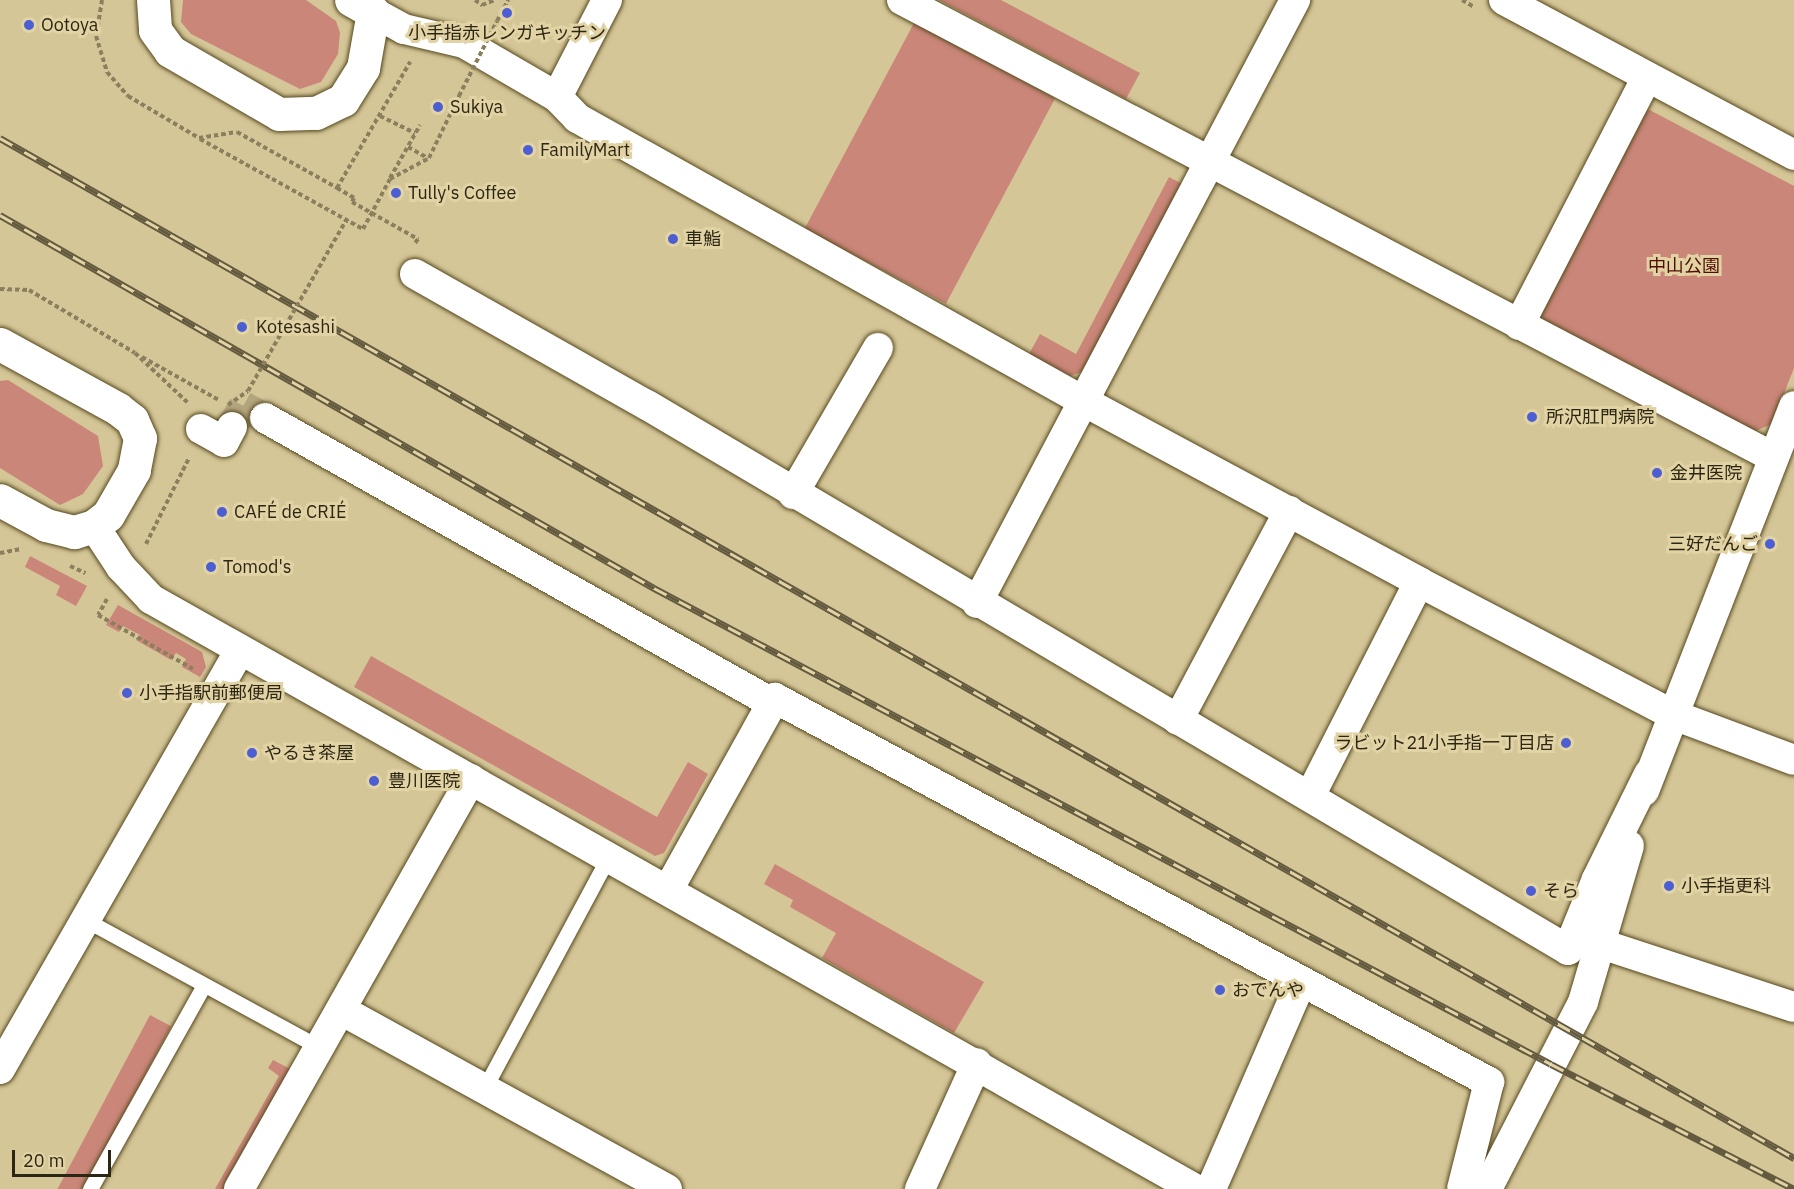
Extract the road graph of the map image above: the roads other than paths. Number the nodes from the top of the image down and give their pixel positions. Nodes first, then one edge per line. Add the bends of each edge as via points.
1 (153, 0) edge
2 (608, 0) edge
3 (902, 0) edge
4 (1295, 0) edge
5 (1504, 0) edge
6 (362, 6) edge
7 (1647, 76) junction
8 (557, 97) junction
9 (1794, 155) edge
10 (1210, 163) junction
11 (415, 274) road end
12 (1520, 325) junction
13 (0, 344) edge
14 (878, 348) dead end
15 (1085, 402) junction
16 (1794, 405) edge
17 (230, 416) tunnel mouth
18 (265, 418) tunnel mouth
19 (201, 429) dead end
20 (1773, 458) junction
21 (793, 494) junction
22 (0, 500) edge
23 (1289, 512) junction
24 (94, 526) junction
25 (1419, 582) junction
26 (977, 603) junction
27 (240, 650) junction
28 (772, 703) junction
29 (1671, 714) junction
30 (1178, 720) junction
31 (1794, 760) edge
32 (1649, 774) junction
33 (471, 779) junction
34 (1310, 796) junction
35 (609, 856) junction
36 (668, 890) junction
37 (84, 919) junction
38 (1601, 944) junction
39 (1301, 982) junction
40 (203, 987) junction
41 (1794, 1007) edge
42 (341, 1010) junction
43 (319, 1047) junction
44 (976, 1063) junction
45 (0, 1069) edge
46 (483, 1089) junction
47 (90, 1189) edge
48 (239, 1189) edge
49 (667, 1189) edge
50 (920, 1189) edge
51 (1195, 1189) edge
52 (1211, 1189) edge
53 (1462, 1189) edge
54 (1487, 1189) edge

1 - 6 street via 155,30 170,51 279,114 316,114 342,100 363,68
2 - 8 street
3 - 10 street
4 - 10 street
5 - 7 street
6 - 8 street via 404,29 464,43
7 - 9 street
7 - 12 street
8 - 15 street via 577,118
10 - 12 street
10 - 15 street
11 - 21 street
12 - 20 street
13 - 24 street via 132,420 140,438 134,470 108,515
14 - 21 street
15 - 23 street
15 - 26 street
16 - 20 street
17 - 19 street via 224,442
18 - 28 street
20 - 29 street
21 - 26 street
22 - 24 street via 46,525 74,532
23 - 25 street
23 - 30 street
24 - 27 street via 121,567 151,598
25 - 29 street
25 - 34 street
26 - 30 street
27 - 33 street
27 - 37 street
28 - 36 street
28 - 39 street via 775,698
29 - 31 street
29 - 32 street
30 - 34 street
32 - 34 street via 1597,879 1568,950
32 - 38 street
33 - 35 street
33 - 42 street
35 - 36 street
35 - 46 lane
36 - 44 street
37 - 40 lane
37 - 45 street
38 - 41 street
38 - 54 street via 1571,1031
39 - 52 street
39 - 53 street via 1489,1083
40 - 43 lane
40 - 47 lane
42 - 43 street
42 - 46 street
43 - 48 street
44 - 50 street
44 - 51 street
46 - 49 street

